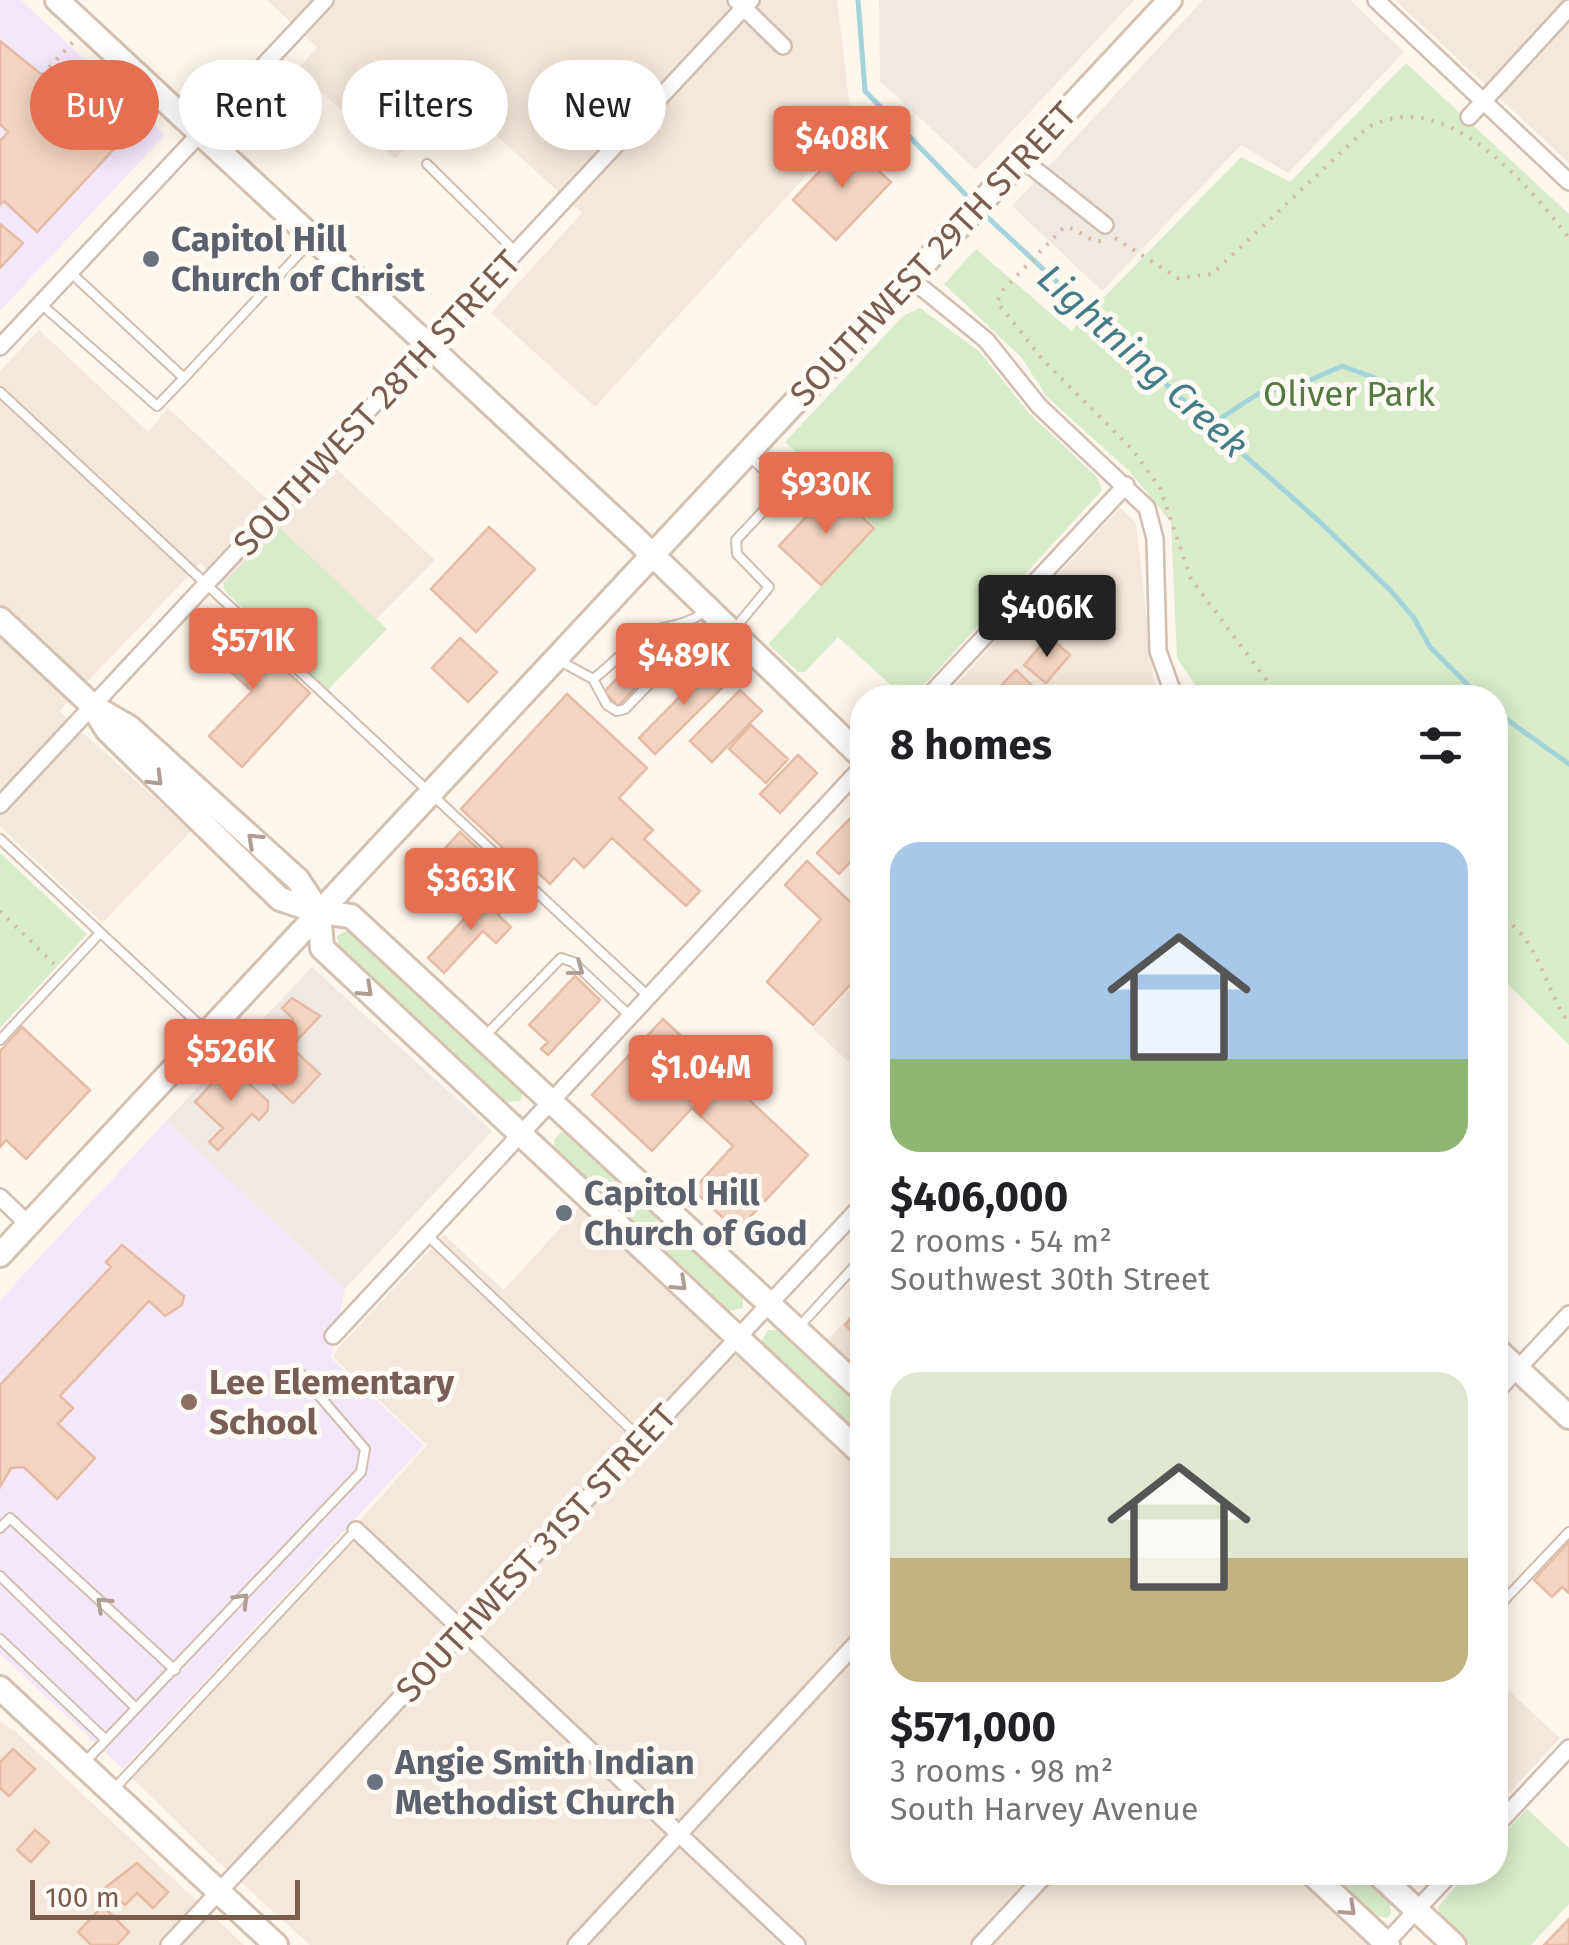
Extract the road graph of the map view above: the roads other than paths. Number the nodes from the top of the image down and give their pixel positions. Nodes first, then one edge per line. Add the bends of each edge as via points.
1 (57, 0) edge
2 (325, 0) edge
3 (1170, 0) edge
4 (1376, 0) edge
5 (744, 3) edge
6 (1569, 8) edge
7 (782, 46) dead end
8 (269, 60) edge
9 (1482, 102) junction
10 (179, 112) edge
11 (1469, 117) dead end
12 (184, 150) edge
13 (220, 150) edge
14 (427, 164) dead end
15 (1014, 168) junction
16 (1569, 182) edge
17 (1105, 226) dead end
18 (314, 238) junction
19 (517, 253) junction
20 (70, 272) junction
21 (910, 278) junction
22 (41, 304) junction
23 (430, 346) junction
24 (0, 347) edge
25 (184, 378) junction
26 (0, 392) edge
27 (746, 454) junction
28 (804, 467) dead end
29 (1126, 485) junction
30 (784, 488) junction
31 (651, 555) junction
32 (206, 585) junction
33 (708, 610) junction
34 (0, 619) edge
35 (685, 626) junction
36 (732, 632) junction
37 (556, 658) junction
38 (593, 678) junction
39 (939, 685) edge
40 (1170, 685) edge
41 (93, 706) junction
42 (850, 745) edge
43 (850, 780) edge
44 (430, 794) junction
45 (0, 805) edge
46 (0, 838) edge
47 (319, 912) junction
48 (100, 933) junction
49 (649, 997) junction
50 (630, 1017) junction
51 (208, 1032) junction
52 (483, 1038) junction
53 (0, 1040) edge
54 (552, 1102) junction
55 (520, 1136) junction
56 (0, 1197) edge
57 (850, 1218) edge
58 (29, 1225) junction
59 (428, 1235) junction
60 (0, 1256) edge
61 (850, 1271) edge
62 (772, 1304) junction
63 (1569, 1314) edge
64 (798, 1328) junction
65 (333, 1336) dead end
66 (738, 1338) junction
67 (1508, 1360) edge
68 (1518, 1369) junction
69 (298, 1371) dead end
70 (850, 1378) edge
71 (1508, 1379) edge
72 (1569, 1417) edge
73 (642, 1440) junction
74 (850, 1443) edge
75 (0, 1528) edge
76 (356, 1530) joint
77 (1569, 1532) edge
78 (0, 1576) edge
79 (1508, 1596) edge
80 (462, 1631) junction
81 (0, 1638) edge
82 (850, 1650) edge
83 (174, 1670) junction
84 (1, 1692) edge
85 (136, 1708) junction
86 (106, 1740) junction
87 (1569, 1748) edge
88 (82, 1765) junction
89 (112, 1792) junction
90 (1508, 1813) edge
91 (678, 1834) junction
92 (1036, 1885) edge
93 (1324, 1885) edge
94 (1390, 1885) edge
95 (1440, 1885) edge
96 (218, 1892) junction
97 (1416, 1910) junction
98 (1386, 1944) edge
99 (169, 1945) edge
100 (276, 1945) edge
101 (576, 1945) edge
102 (797, 1945) edge
103 (980, 1945) edge
104 (1454, 1945) edge

1 - 10 main road
2 - 8 street
3 - 15 main road, SOUTHWEST 29TH STREET
4 - 9 street
5 - 7 street
5 - 19 street, SOUTHWEST 28TH STREET
6 - 9 street
9 - 11 street
9 - 16 street
12 - 20 street
13 - 18 main road
14 - 19 lane
15 - 17 street
15 - 21 main road, SOUTHWEST 29TH STREET
18 - 23 main road
18 - 25 lane
19 - 23 street, SOUTHWEST 28TH STREET
20 - 22 street
20 - 25 lane
21 - 27 main road, SOUTHWEST 29TH STREET
21 - 29 street via 986,340 1040,406
22 - 24 street
22 - 25 lane via 156,406
23 - 31 main road
23 - 32 street, SOUTHWEST 28TH STREET
26 - 32 lane
27 - 30 lane
27 - 31 main road, SOUTHWEST 29TH STREET
28 - 30 lane
29 - 39 street
29 - 40 street via 1154,528 1158,651
30 - 36 lane via 736,540 737,554 769,587
31 - 33 main road
31 - 37 main road, SOUTHWEST 29TH STREET
32 - 41 street, SOUTHWEST 28TH STREET
32 - 44 lane
33 - 35 lane
33 - 36 main road
34 - 41 main road
35 - 38 lane via 645,635
35 - 38 lane via 685,647 625,709 607,705
36 - 42 main road
37 - 38 lane
37 - 44 main road, SOUTHWEST 29TH STREET
41 - 45 street, SOUTHWEST 28TH STREET
41 - 47 main road via 107,730 280,899
43 - 49 street
44 - 47 main road, SOUTHWEST 29TH STREET
44 - 49 lane
46 - 48 lane
47 - 51 main road, SOUTHWEST 29TH STREET
47 - 52 main road via 351,916
47 -> 55 main road via 322,948
48 - 51 lane
48 - 53 lane
49 - 50 street
52 -> 50 lane via 561,958
50 - 54 street
51 - 58 main road, SOUTHWEST 29TH STREET
52 - 54 main road
54 - 55 street
54 - 62 main road
55 - 59 street
55 -> 66 main road
56 - 58 street
57 - 62 street, SOUTHWEST 31ST STREET
58 - 60 main road, SOUTHWEST 29TH STREET
59 - 65 street
59 - 73 lane
61 - 64 lane
62 - 64 main road
62 - 66 street, SOUTHWEST 31ST STREET
63 - 68 street
64 - 70 main road
66 - 73 street, SOUTHWEST 31ST STREET
66 - 74 main road
67 - 68 main road
68 - 71 street
68 - 72 main road
83 -> 69 lane via 361,1472 365,1450
73 - 80 street, SOUTHWEST 31ST STREET
83 -> 75 lane via 10,1518
76 - 80 street
76 - 89 lane
77 - 79 lane
78 - 85 lane
80 - 91 street
80 - 96 street, SOUTHWEST 31ST STREET
81 - 86 lane
82 - 91 street
83 - 85 lane
84 - 88 main road
85 - 86 lane
86 - 88 lane
87 - 90 street
88 - 89 main road
89 - 96 main road
91 - 101 street
91 - 102 street
92 - 103 street
93 -> 98 main road
94 - 97 main road
95 - 97 street
96 - 99 street, SOUTHWEST 31ST STREET
96 - 100 main road
97 - 98 street
97 - 104 main road

